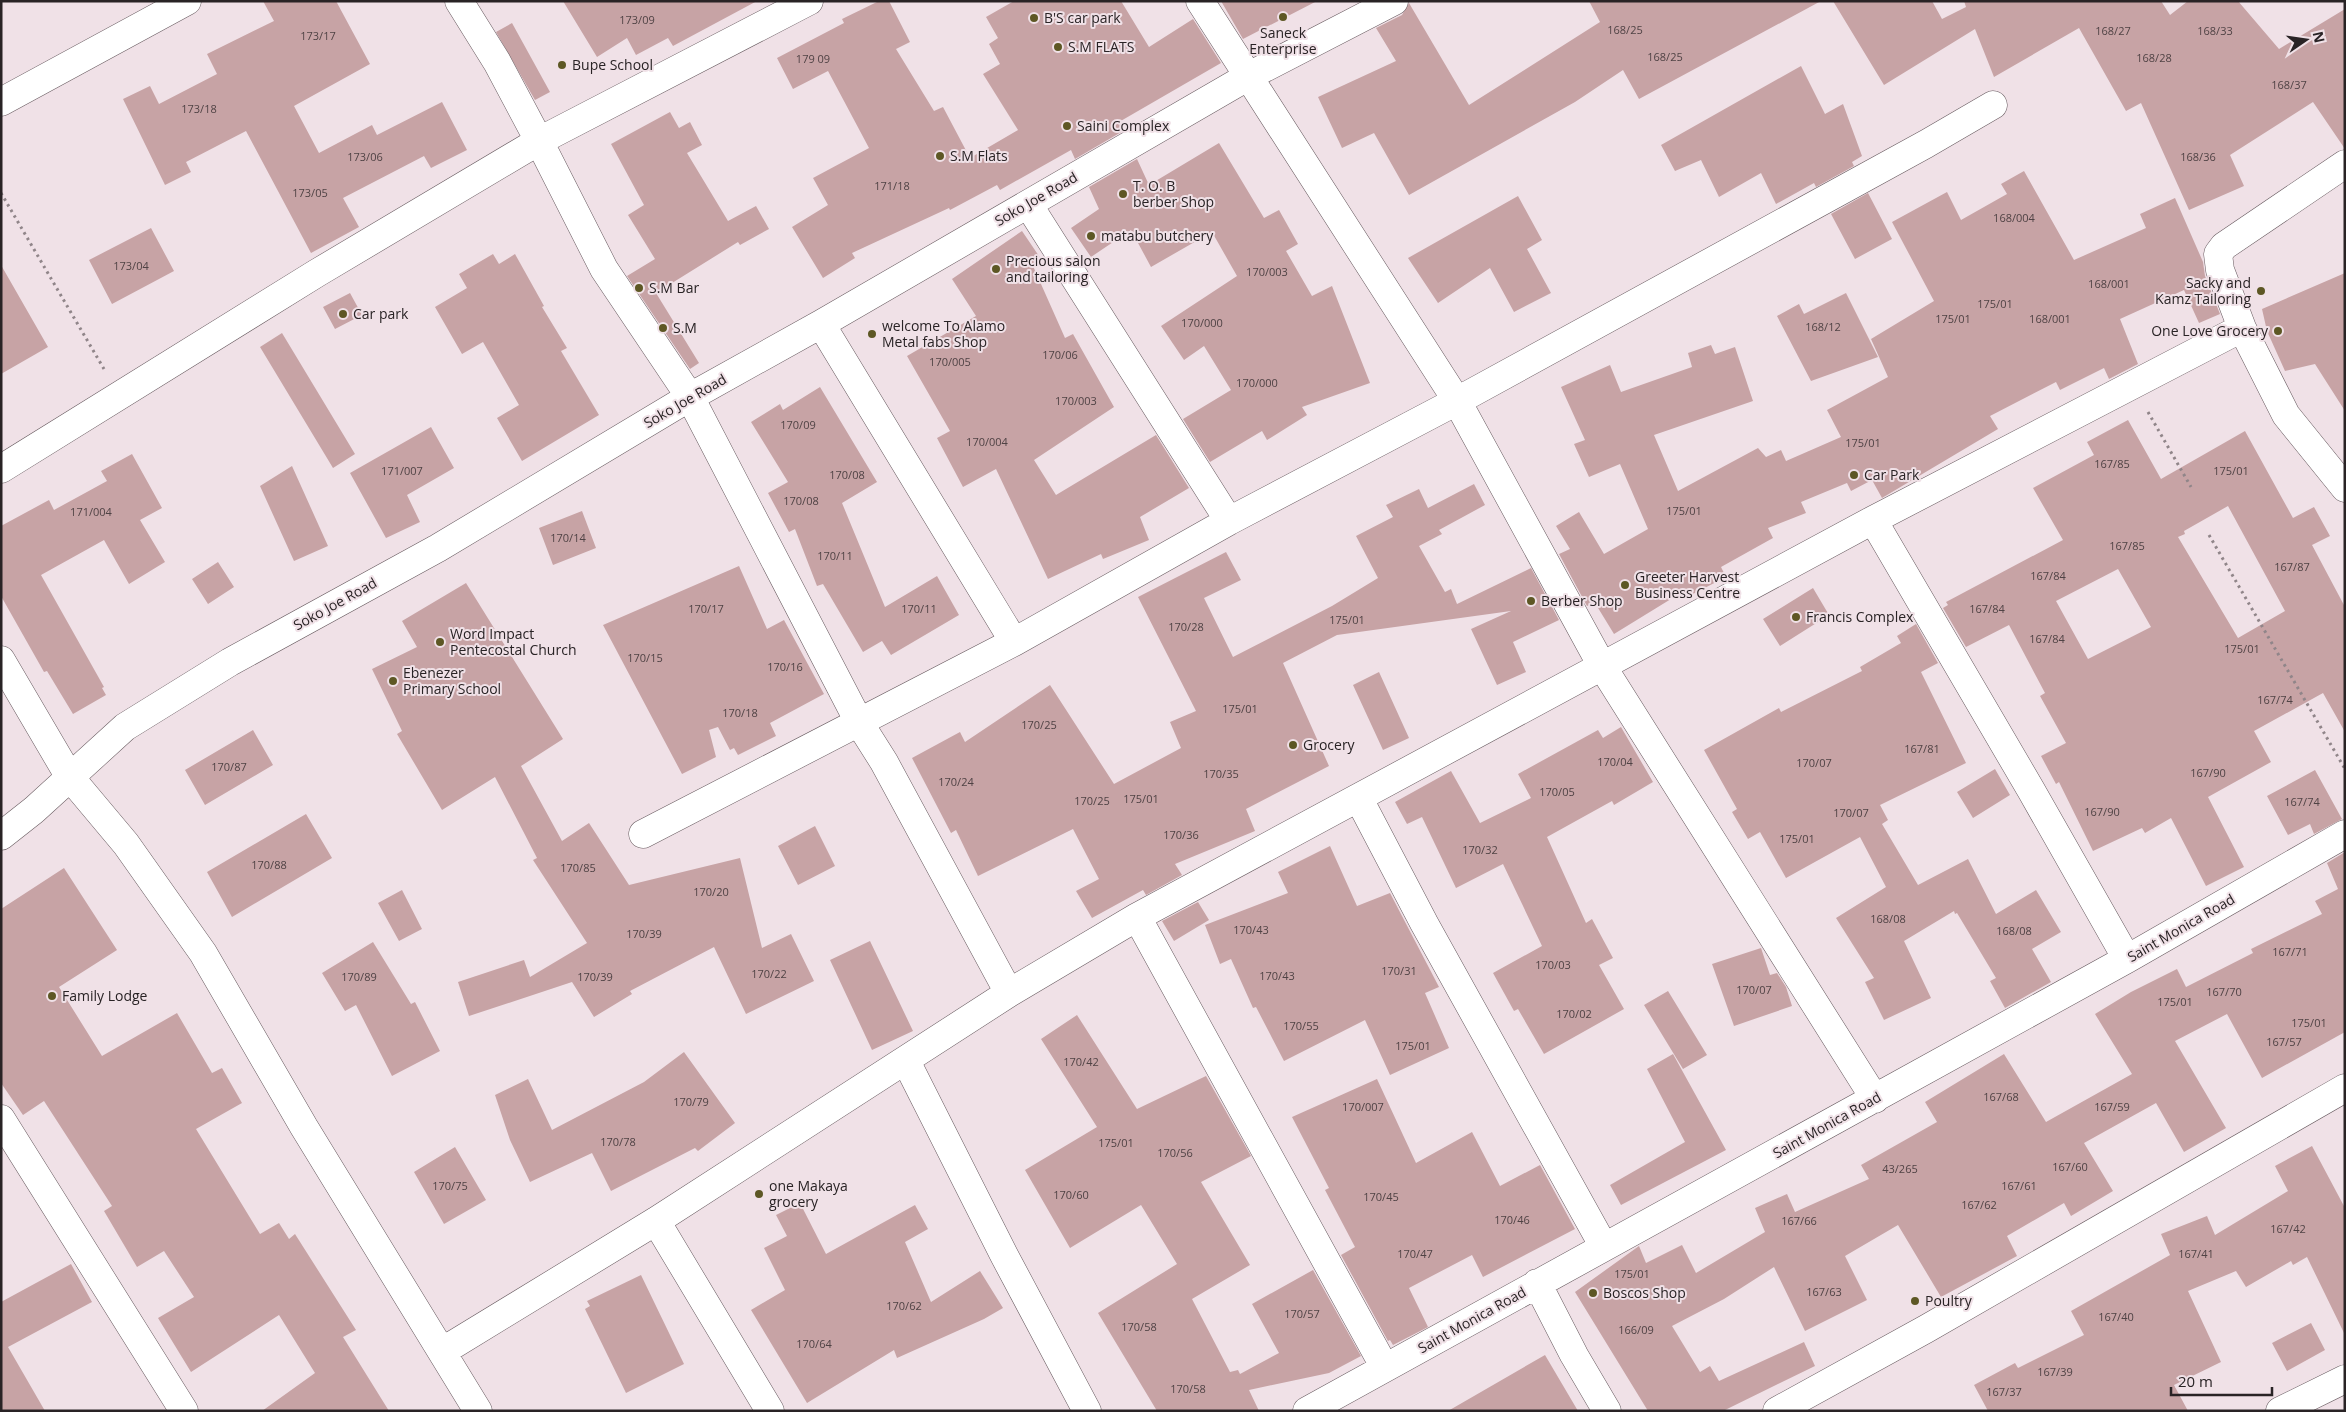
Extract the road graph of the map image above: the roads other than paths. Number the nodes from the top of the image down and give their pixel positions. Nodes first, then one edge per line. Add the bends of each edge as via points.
1 (188, 1) edge
2 (459, 1) edge
3 (809, 1) edge
4 (1200, 1) edge
5 (1394, 1) edge
6 (1249, 76) junction
7 (1, 102) edge
8 (1993, 105) dead end
9 (539, 141) junction
10 (2345, 164) edge
11 (1028, 204) junction
12 (821, 324) junction
13 (2242, 328) junction
14 (690, 397) junction
15 (1457, 401) junction
16 (1, 469) edge
17 (2345, 488) edge
18 (1873, 520) junction
19 (1229, 521) junction
20 (1014, 642) junction
21 (1, 660) edge
22 (1602, 666) junction
23 (860, 724) junction
24 (69, 776) junction
25 (1359, 799) junction
26 (643, 834) dead end
27 (2345, 834) edge
28 (1, 836) edge
29 (1137, 917) junction
30 (2127, 959) junction
31 (1010, 993) junction
32 (906, 1061) junction
33 (2345, 1088) edge
34 (1874, 1099) junction
35 (1, 1119) edge
36 (656, 1221) junction
37 (1604, 1247) junction
38 (1537, 1283) junction
39 (442, 1351) junction
40 (1385, 1368) junction
41 (2345, 1379) edge
42 (184, 1411) edge
43 (478, 1411) edge
44 (770, 1411) edge
45 (1087, 1411) edge
46 (1306, 1411) edge
47 (1607, 1411) edge
48 (1777, 1411) edge
49 (2280, 1411) edge

1 - 7 street
2 - 9 street via 497,62
3 - 9 street
4 - 6 street
5 - 6 street, Soko Joe Road
6 - 11 street, Soko Joe Road
6 - 15 street
8 - 15 street
9 - 14 street via 604,269
9 - 16 street via 317,273
10 - 13 street via 2224,246 2218,254 2220,270
11 - 12 street, Soko Joe Road
11 - 19 street
12 - 14 street, Soko Joe Road
12 - 20 street
13 - 17 street via 2286,415
13 - 18 street
14 - 23 street
14 - 24 street, Soko Joe Road via 438,548 230,662 125,727
15 - 19 street
15 - 22 street
18 - 22 street
18 - 30 street
19 - 20 street
20 - 23 street
21 - 24 street
22 - 25 street
22 - 34 street
23 - 26 street
23 - 31 street
24 - 28 street, Soko Joe Road
24 - 39 street via 126,844 203,953 304,1127
25 - 29 street
25 - 37 street
27 - 30 street, Saint Monica Road
29 - 31 street
29 - 40 street
30 - 34 street, Saint Monica Road
31 - 32 street
32 - 36 street
32 - 45 street via 1004,1256
33 - 48 street
34 - 37 street, Saint Monica Road
35 - 42 street
36 - 39 street
36 - 44 street
37 - 38 street, Saint Monica Road
38 - 40 street, Saint Monica Road
38 - 47 street
39 - 43 street
40 - 46 street, Saint Monica Road
41 - 49 street

